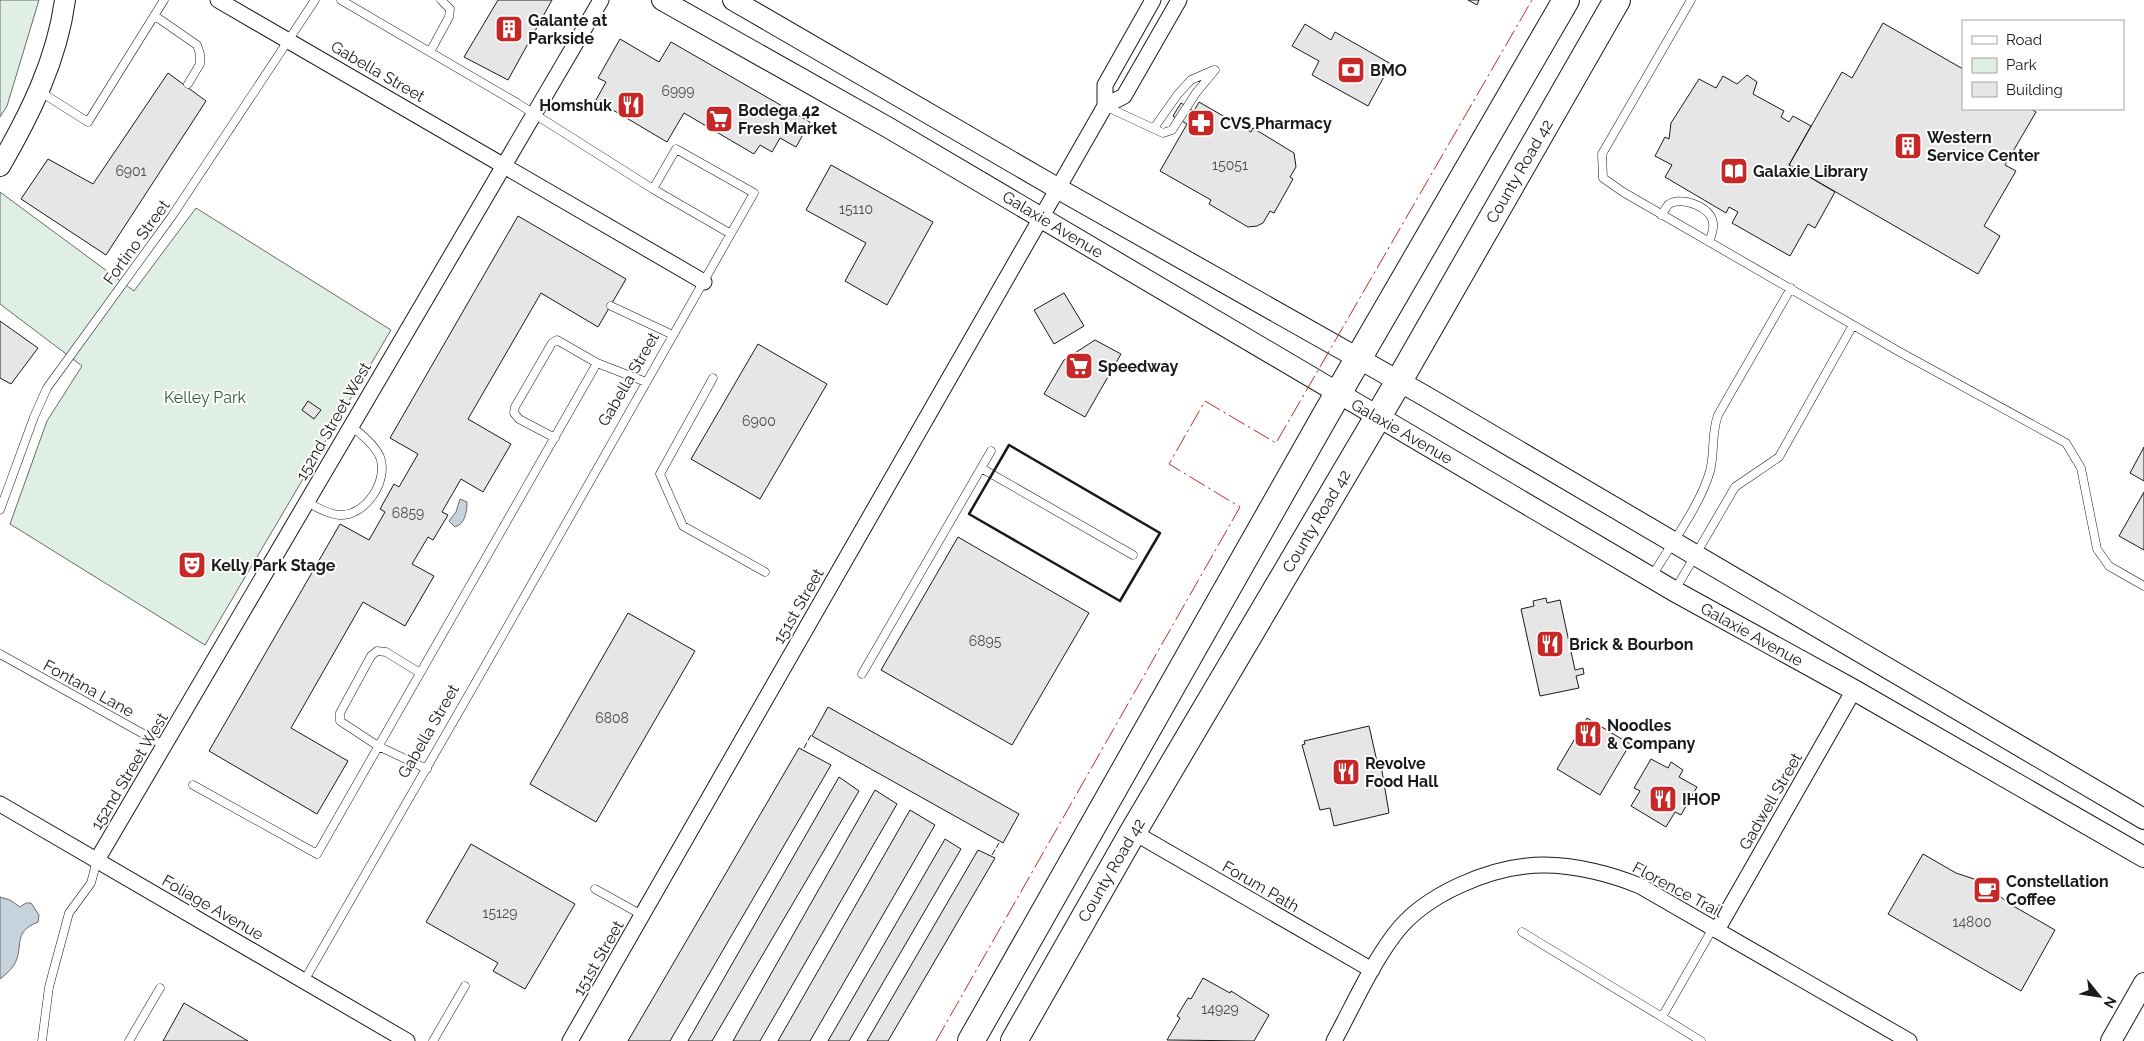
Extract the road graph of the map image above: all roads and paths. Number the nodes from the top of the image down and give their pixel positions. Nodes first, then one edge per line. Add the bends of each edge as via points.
1 (65, 0) edge
2 (164, 0) edge
3 (218, 0) edge
4 (314, 0) edge
5 (341, 0) edge
6 (441, 0) edge
7 (601, 0) edge
8 (662, 0) edge
9 (733, 0) edge
10 (1154, 0) edge
11 (1179, 0) edge
12 (1566, 0) edge
13 (1617, 0) edge
14 (1691, 0) edge
15 (351, 2) edge
16 (155, 16) junction
17 (289, 40) junction
18 (430, 52) junction
19 (188, 84) dead end
20 (39, 91) junction
21 (1105, 106) junction
22 (533, 114) junction
23 (1154, 128) junction
24 (503, 164) junction
25 (0, 166) edge
26 (1057, 188) junction
27 (653, 189) junction
28 (1661, 215) junction
29 (1041, 217) junction
30 (731, 234) junction
31 (1709, 242) junction
32 (704, 282) junction
33 (1790, 288) junction
34 (611, 306) dead end
35 (1853, 325) junction
36 (673, 335) junction
37 (1358, 360) junction
38 (597, 363) junction
39 (713, 378) dead end
40 (1399, 381) junction
41 (646, 382) junction
42 (1338, 394) junction
43 (1377, 418) junction
44 (351, 426) junction
45 (555, 438) junction
46 (991, 451) dead end
47 (981, 468) junction
48 (306, 502) junction
49 (0, 510) edge
50 (1673, 541) junction
51 (1695, 554) junction
52 (1133, 555) dead end
53 (765, 572) dead end
54 (1651, 577) junction
55 (2144, 586) edge
56 (1674, 591) junction
57 (0, 654) edge
58 (420, 673) junction
59 (862, 674) dead end
60 (1854, 690) junction
61 (165, 746) junction
62 (378, 746) junction
63 (427, 769) junction
64 (192, 785) dead end
65 (0, 804) edge
66 (2144, 819) edge
67 (1133, 832) junction
68 (2144, 858) edge
69 (97, 860) junction
70 (595, 888) dead end
71 (642, 915) junction
72 (1715, 929) junction
73 (1522, 932) dead end
74 (1372, 970) junction
75 (304, 980) junction
76 (2144, 983) edge
77 (465, 986) dead end
78 (160, 988) dead end
79 (1662, 1017) junction
80 (42, 1041) edge
81 (129, 1041) edge
82 (407, 1041) edge
83 (433, 1041) edge
84 (570, 1041) edge
85 (971, 1041) edge
86 (1014, 1041) edge
87 (1334, 1041) edge
88 (1702, 1041) edge
89 (1909, 1041) edge
90 (2111, 1041) edge

1 - 20 street
2 - 16 lane
3 - 17 street, Gabella Street
4 - 17 lane, Fortino Street
5 - 15 lane
6 - 18 lane via 450,9 449,17
7 - 22 street, 152nd Street West
8 - 29 street, Galaxie Avenue
9 - 26 street, Galaxie Avenue
10 - 21 street via 1105,85
11 - 21 street via 1124,96
12 - 37 highway
13 - 40 highway, County Road 42
14 - 28 lane via 1602,154 1603,178
15 - 18 lane
16 - 19 lane via 197,45 200,64
16 - 20 lane via 88,122
17 - 24 street, Gabella Street
17 - 49 lane, Fortino Street via 172,216 47,388
18 - 22 lane
20 - 25 street
21 - 23 lane
21 - 26 street, 151st Street
22 - 24 street, 152nd Street West
22 - 27 lane
23 - 23 lane via 1163,133 1172,130 1215,70 1191,80
24 - 32 street, Gabella Street
24 - 44 street, 152nd Street West
26 - 29 street, 151st Street
26 - 37 street, Galaxie Avenue
27 - 30 lane
27 - 30 lane via 676,149 754,193
28 - 31 lane
28 - 31 lane via 1676,202 1701,208 1710,214 1713,222
29 - 42 street, Galaxie Avenue
29 - 71 street, 151st Street
30 - 32 lane
31 - 33 lane
32 - 36 lane, Gabella Street
33 - 35 lane
33 - 50 lane via 1718,415 1712,459 1704,487
34 - 36 lane
35 - 51 lane via 1779,457 1735,487
35 - 55 lane via 2066,443 2082,468 2097,549 2109,566
36 - 41 lane, Gabella Street
37 - 40 street, Galaxie Avenue
37 - 42 highway
38 - 41 lane
38 - 45 lane
38 - 45 lane via 557,340 552,343 515,408 514,413 519,419
39 - 53 lane via 660,474 683,526
40 - 43 highway, County Road 42
40 - 50 street, Galaxie Avenue
41 - 63 lane, Gabella Street
42 - 43 street, Galaxie Avenue
42 - 85 highway
43 - 54 street, Galaxie Avenue
43 - 67 highway, County Road 42
44 - 48 street, 152nd Street West
44 - 48 lane via 366,438 380,457 382,476 373,495 358,511 340,515
45 - 58 lane
46 - 47 lane
47 - 52 lane
47 - 59 lane
48 - 61 street, 152nd Street West
50 - 51 street, Galaxie Avenue
50 - 54 lane
51 - 56 lane
51 - 66 street, Galaxie Avenue
54 - 56 street, Galaxie Avenue
56 - 60 street, Galaxie Avenue
57 - 61 lane, Fontana Lane
58 - 62 lane
58 - 62 lane via 386,652 377,651 371,656 340,713 340,721
60 - 68 street, Galaxie Avenue
60 - 72 street, Gadwell Street
61 - 69 street, 152nd Street West
62 - 63 lane
62 - 64 lane via 317,854
63 - 75 lane, Gabella Street
65 - 69 street, Foliage Avenue
67 - 74 street, Forum Path
67 - 86 highway, County Road 42
69 - 75 street, Foliage Avenue
69 - 80 lane via 91,883 69,913 50,987
70 - 71 lane
71 - 84 street, 151st Street
72 - 74 street, Florence Trail via 1621,878 1544,865 1458,885 1422,907 1394,935
72 - 79 lane
72 - 89 street, Florence Trail
73 - 79 lane
74 - 87 street, Florence Trail
75 - 82 street, Foliage Avenue
76 - 90 street
77 - 83 lane
78 - 81 lane
79 - 88 lane

